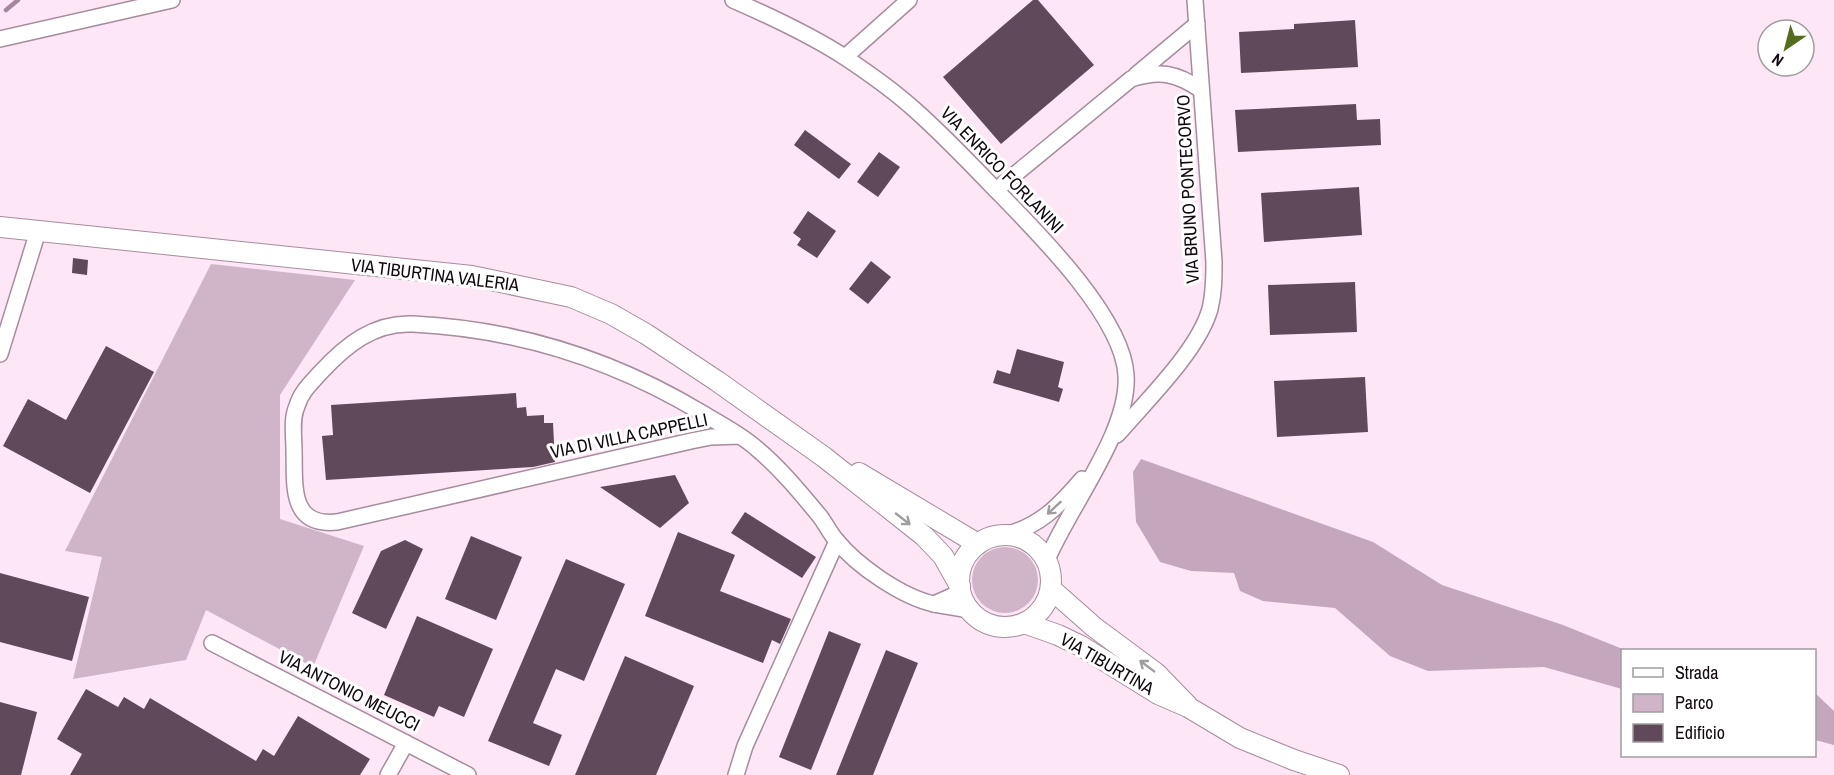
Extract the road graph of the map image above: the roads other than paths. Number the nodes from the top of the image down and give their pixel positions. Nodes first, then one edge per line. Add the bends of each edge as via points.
1 (172, 0) edge
2 (734, 0) edge
3 (909, 0) edge
4 (1195, 0) edge
5 (1197, 24) junction
6 (0, 39) edge
7 (845, 57) junction
8 (1131, 79) junction
9 (1202, 90) junction
10 (996, 190) junction
11 (0, 227) edge
12 (38, 231) junction
13 (0, 354) edge
14 (740, 436) junction
15 (1106, 448) junction
16 (824, 457) junction
17 (1003, 535) junction
18 (837, 541) junction
19 (978, 544) junction
20 (1047, 560) junction
21 (960, 589) junction
22 (1051, 589) junction
23 (934, 604) junction
24 (970, 610) junction
25 (1024, 623) junction
26 (212, 643) dead end
27 (1188, 707) junction
28 (406, 743) junction
29 (388, 775) edge
30 (468, 775) edge
31 (736, 775) edge
32 (1339, 775) edge

1 - 6 street
2 - 7 street, VIA ENRICO FORLANINI
3 - 7 street
4 - 5 street, VIA BRUNO PONTECORVO
5 - 8 street
5 - 9 street, VIA BRUNO PONTECORVO
7 - 10 street, VIA ENRICO FORLANINI via 914,109
8 - 9 street via 1149,73 1173,75
8 - 10 street
9 - 15 street, VIA BRUNO PONTECORVO via 1214,262 1210,309 1186,355
10 - 15 street, VIA ENRICO FORLANINI via 1071,272 1107,322 1121,351 1125,399
11 - 12 main road, VIA TIBURTINA VALERIA
12 - 13 street
12 - 16 main road, VIA TIBURTINA VALERIA via 472,276 571,297 646,334
14 - 14 street, VIA DI VILLA CAPPELLI via 691,441 337,522 310,518 299,506 295,492 294,423 301,397 349,344 396,324 494,332 547,344 650,386
14 - 18 street via 790,482
15 -> 17 street, VIA BRUNO PONTECORVO via 1044,518
15 - 20 street, VIA BRUNO PONTECORVO
16 - 19 main road, VIA TIBURTINA VALERIA via 882,486
16 -> 21 main road, VIA TIBURTINA VALERIA via 924,536 944,556
17 - 19 main road
17 - 20 main road via 1028,541
18 - 23 street via 890,585
18 - 31 street via 745,746
19 - 21 main road via 963,562
20 - 22 main road
21 - 23 street
21 - 24 main road
22 - 25 main road via 1037,615
27 -> 22 main road, VIA TIBURTINA via 1169,684
23 - 24 street
24 - 25 main road, VIA TIBURTINA via 995,626
25 - 27 main road, VIA TIBURTINA via 1073,641 1158,694
26 - 28 street, VIA ANTONIO MEUCCI
27 - 32 main road, VIA TIBURTINA via 1240,738
28 - 29 street
28 - 30 street, VIA ANTONIO MEUCCI

